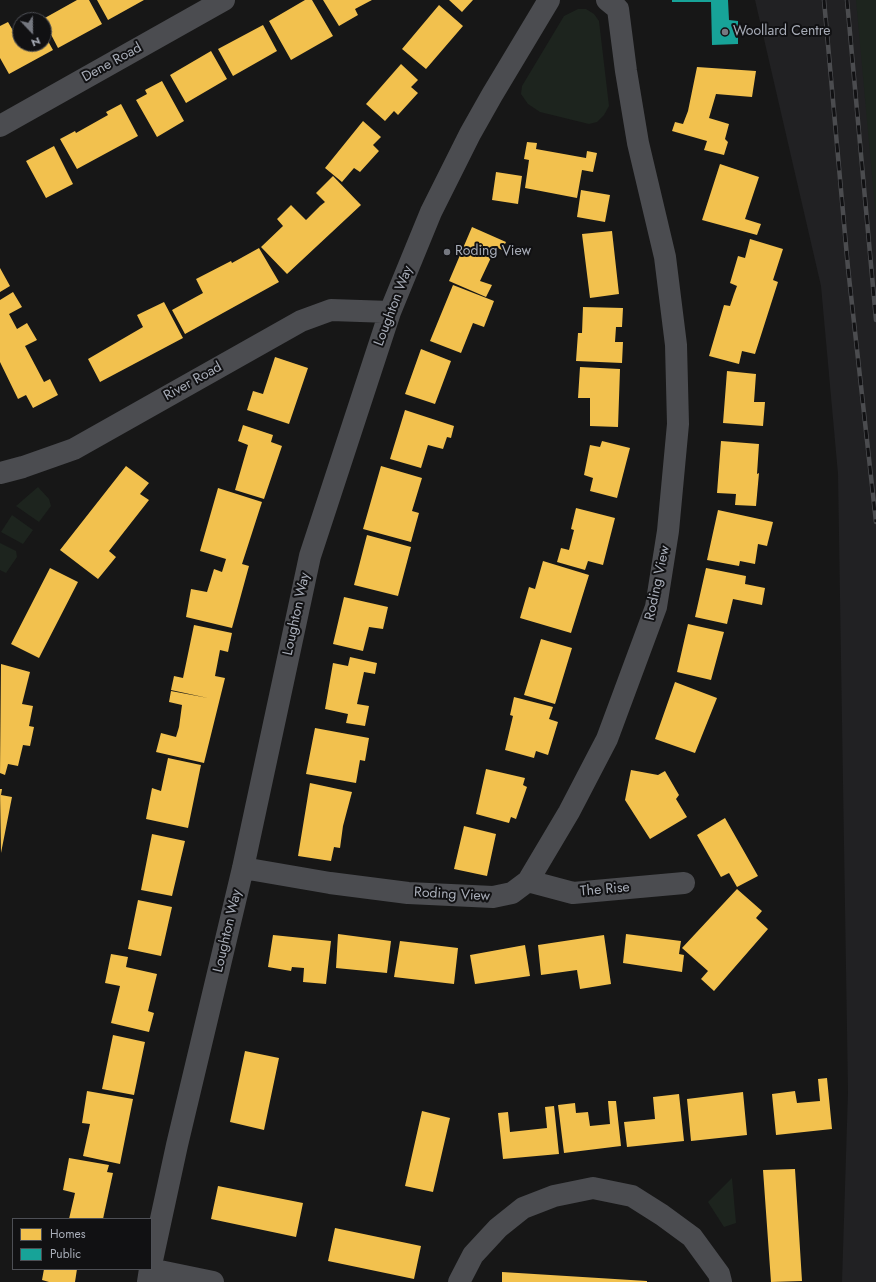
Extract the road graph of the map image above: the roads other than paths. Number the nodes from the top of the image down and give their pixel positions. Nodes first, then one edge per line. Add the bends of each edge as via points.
1 (224, 0) edge
2 (549, 0) edge
3 (607, 0) edge
4 (0, 126) edge
5 (390, 312) junction
6 (0, 473) edge
7 (243, 868) junction
8 (528, 882) junction
9 (684, 883) dead end
10 (152, 1260) edge
11 (152, 1269) edge
12 (150, 1270) edge
13 (148, 1282) edge
14 (213, 1282) edge
15 (460, 1282) edge
16 (721, 1282) edge

1 - 4 street, Dene Road
2 - 5 street, Loughton Way via 470,134 431,212
3 - 8 street, Roding View via 618,9 638,143 665,258 676,344 678,424 668,531 656,607 607,738 569,812
5 - 6 street, River Road via 331,310 302,321 74,449
5 - 7 street, Loughton Way via 310,556
7 - 8 street, Roding View via 400,892 493,897 512,894
7 - 10 street, Loughton Way
8 - 9 street, The Rise via 573,893
11 - 14 street
12 - 13 street
15 - 16 street via 473,1255 498,1228 523,1208 554,1196 593,1188 632,1196 692,1237 719,1274

